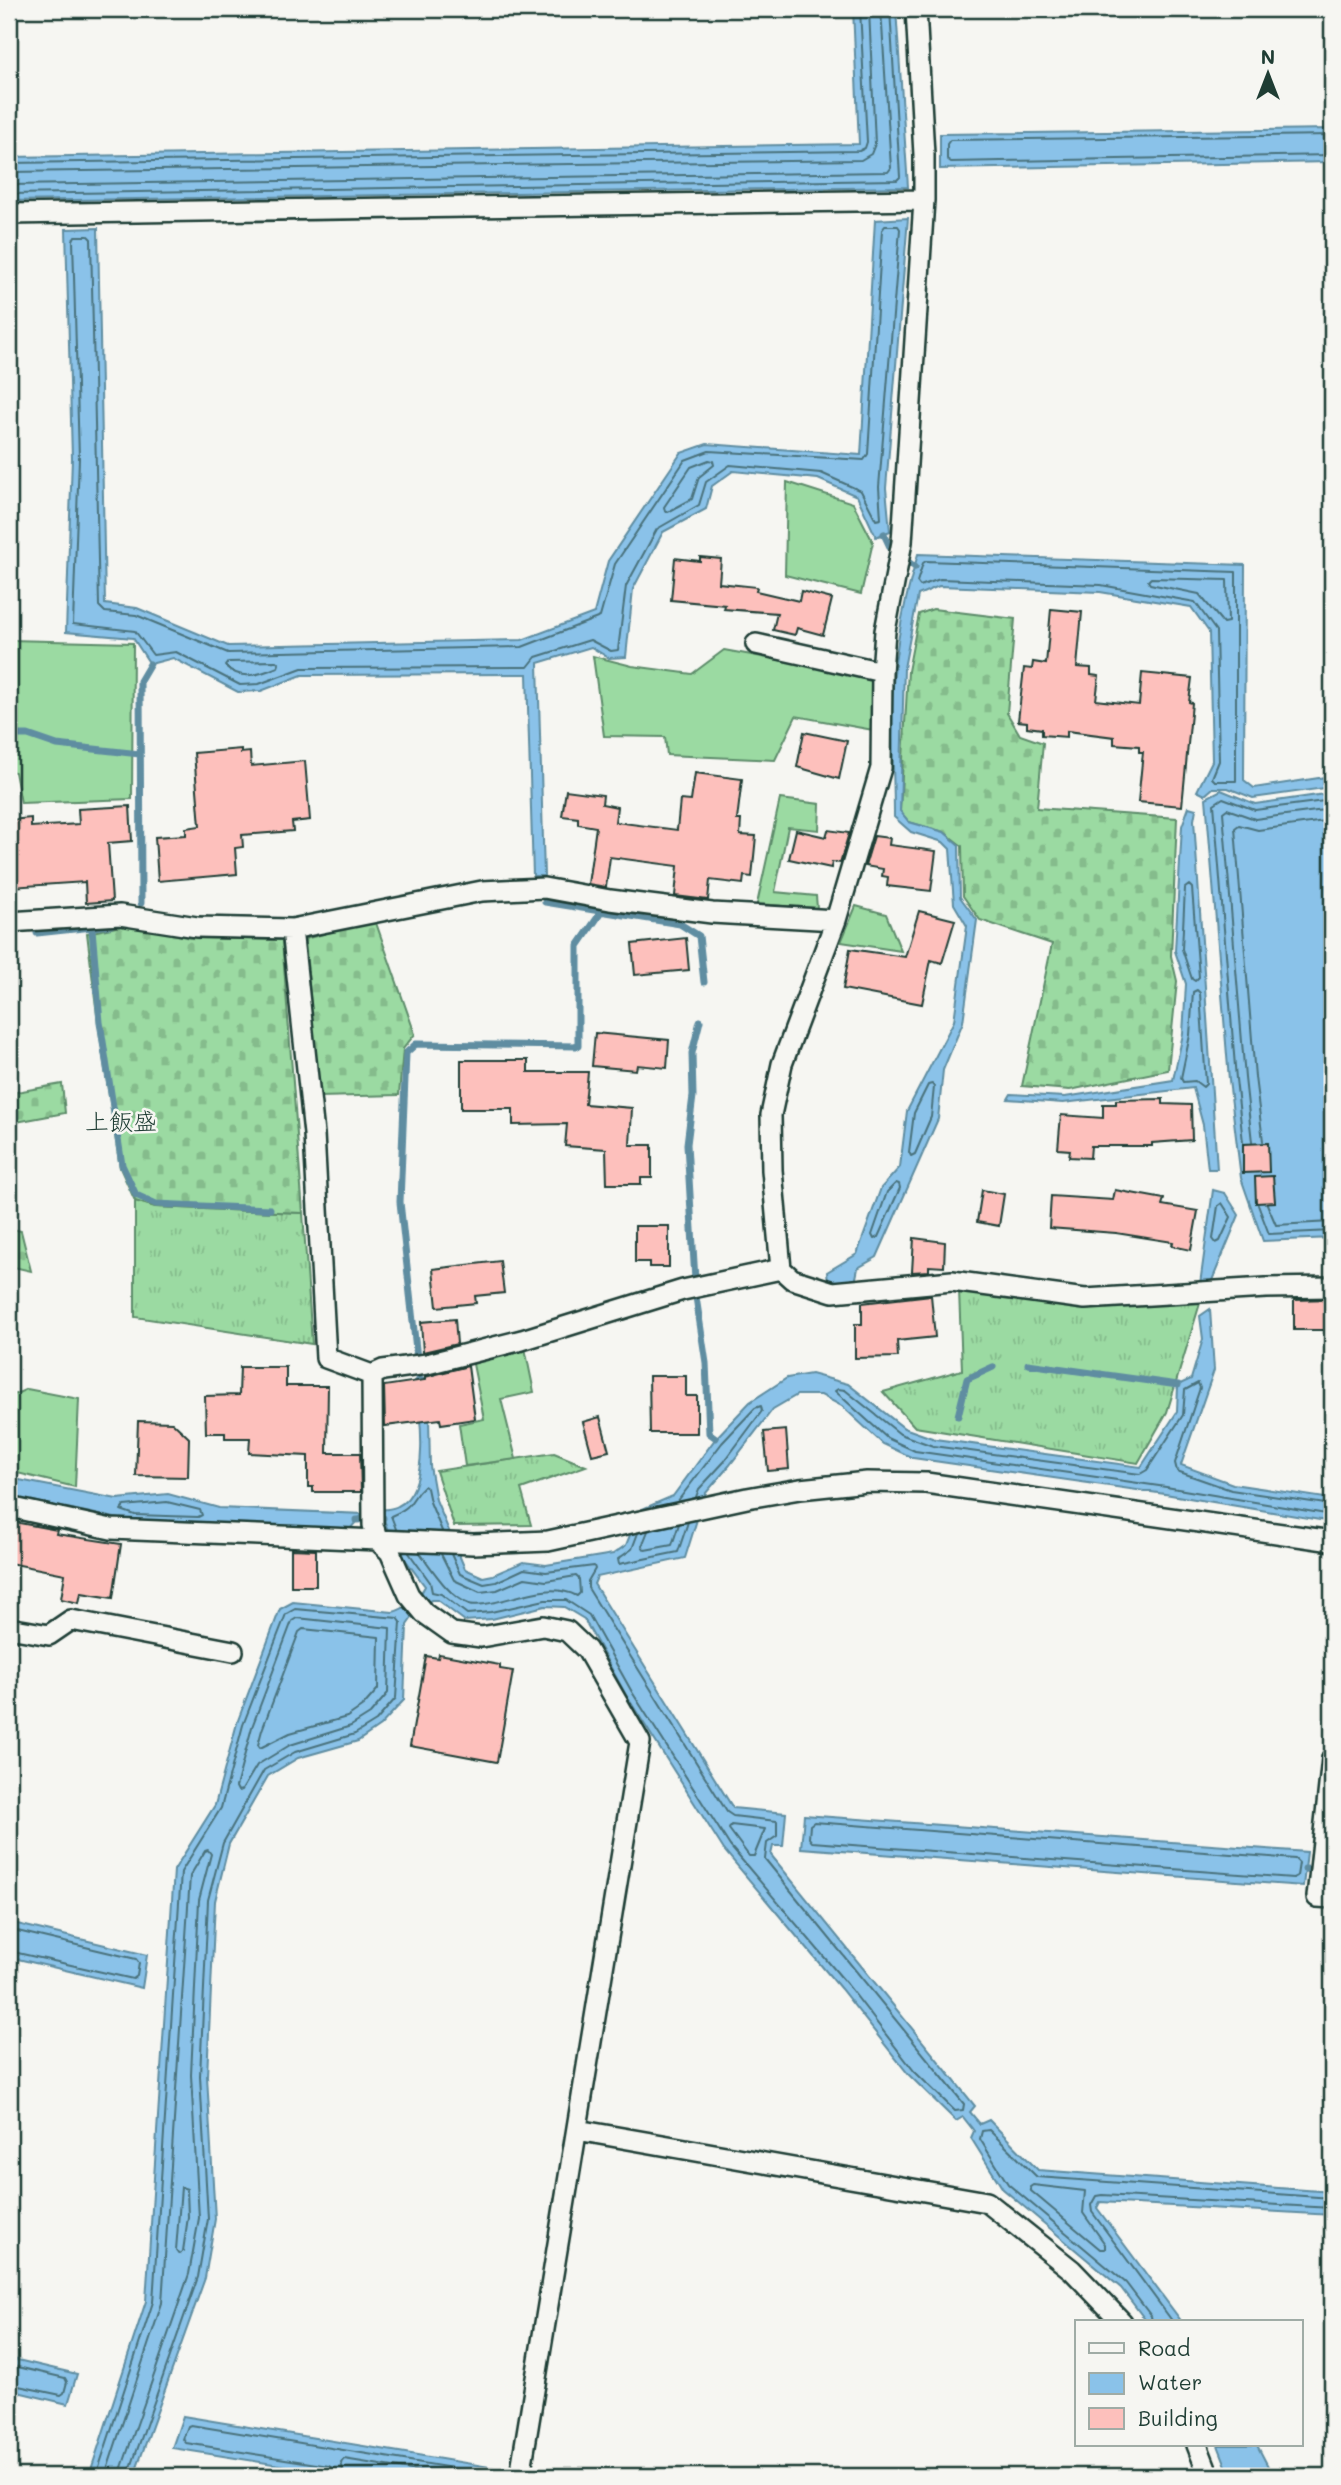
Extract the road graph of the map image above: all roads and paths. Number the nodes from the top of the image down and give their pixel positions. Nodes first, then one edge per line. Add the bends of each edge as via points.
1 (916, 9) edge
2 (924, 200) junction
3 (9, 214) edge
4 (756, 644) dead end
5 (882, 672) junction
6 (836, 920) junction
7 (9, 922) edge
8 (292, 929) junction
9 (781, 1269) junction
10 (1332, 1287) edge
11 (372, 1375) junction
12 (9, 1507) edge
13 (374, 1526) junction
14 (1332, 1541) edge
15 (9, 1628) edge
16 (233, 1651) dead end
17 (1332, 1758) edge
18 (1332, 1898) edge
19 (577, 2130) junction
20 (1120, 2320) edge
21 (1197, 2446) edge
22 (521, 2471) edge
23 (1209, 2476) edge

1 - 2 street
2 - 3 street
2 - 5 street via 902,542
4 - 5 street
5 - 6 street via 881,768
6 - 8 street via 712,913 544,888 482,891
6 - 9 street via 782,1064 771,1115
7 - 8 street via 120,915 197,927
8 - 11 street via 314,1134 326,1358
9 - 10 street via 792,1279 833,1292 952,1281 1085,1299
9 - 11 street via 696,1287 522,1340
11 - 13 street
12 - 13 street via 111,1529
13 - 14 street via 473,1544 548,1541 800,1489 926,1483
13 - 19 street via 409,1595 424,1613 452,1633 481,1637 542,1626 567,1631 587,1650 640,1742
15 - 16 street via 49,1635 71,1620
17 - 18 street via 1317,1897
19 - 20 street via 987,2202 1072,2270
19 - 22 street
21 - 23 street

